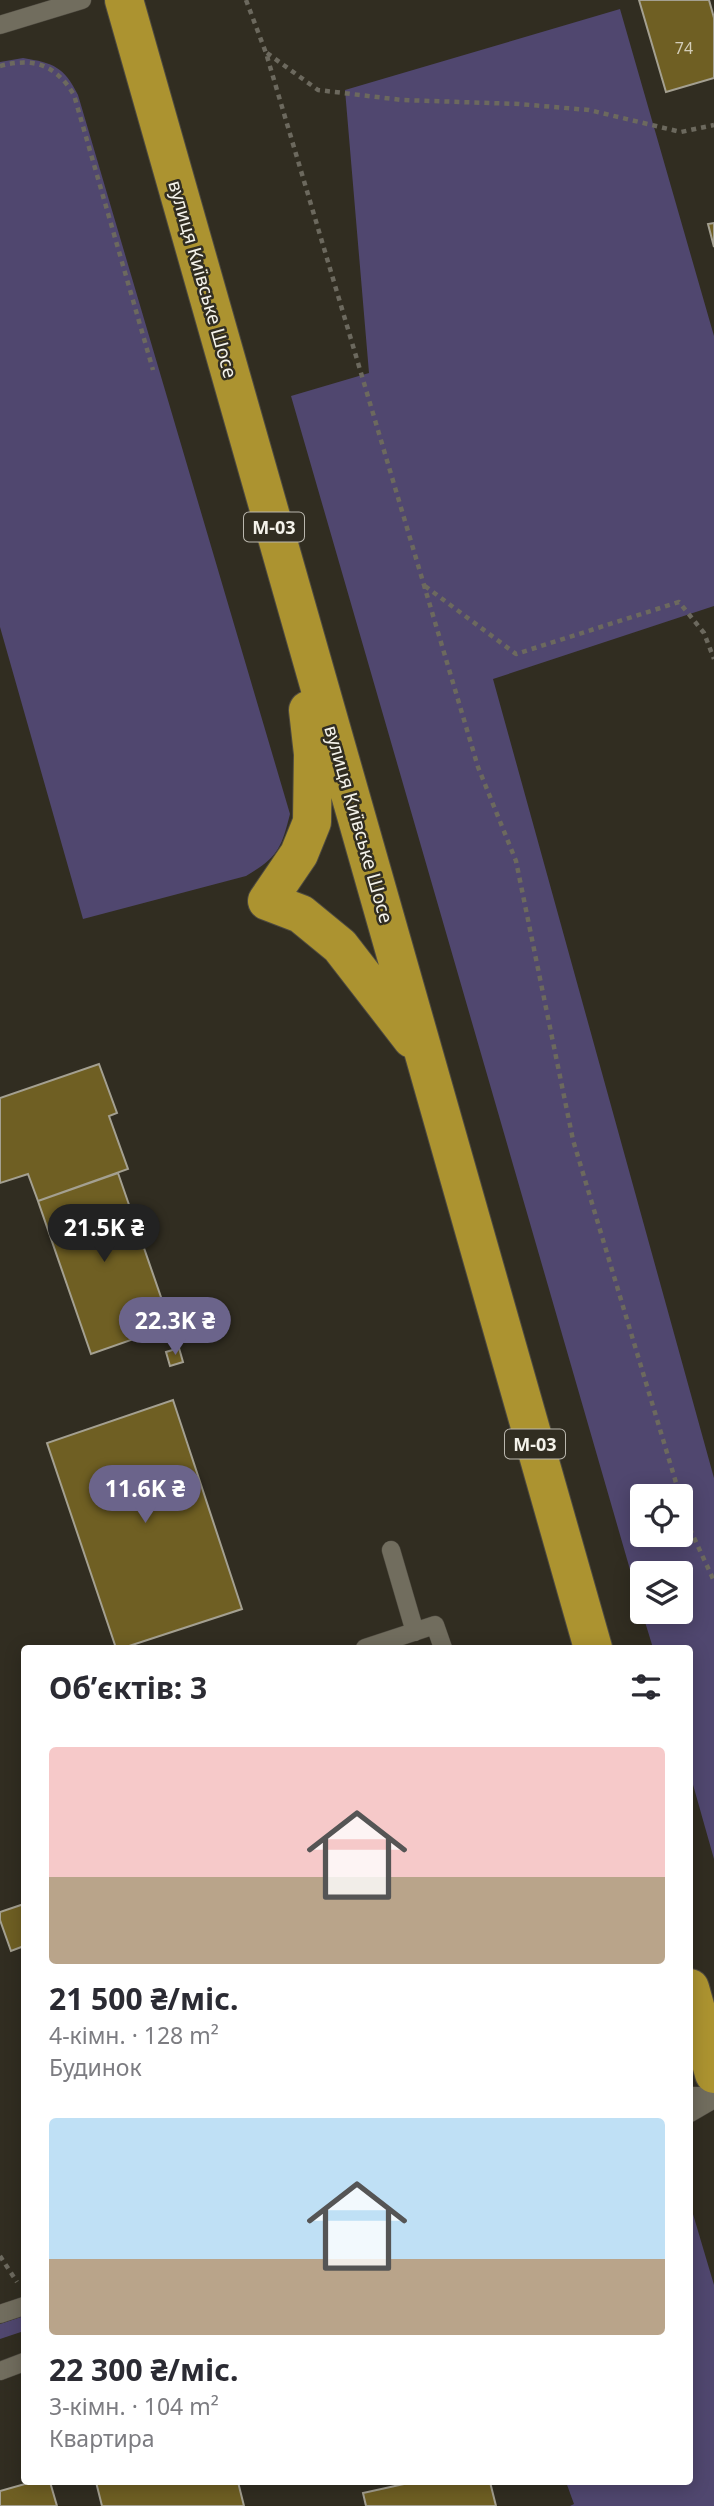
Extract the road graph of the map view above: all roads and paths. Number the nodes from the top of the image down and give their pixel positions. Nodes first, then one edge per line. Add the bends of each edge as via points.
1 (82, 0) edge
2 (124, 0) edge
3 (246, 0) edge
4 (0, 25) edge
5 (266, 53) junction
6 (0, 66) edge
7 (714, 125) edge
8 (153, 370) dead end
9 (424, 584) junction
10 (293, 594) junction
11 (714, 659) edge
12 (424, 1054) junction
13 (676, 1484) edge
14 (693, 1536) edge
15 (391, 1550) dead end
16 (714, 1581) edge
17 (415, 1632) junction
18 (374, 1645) edge
19 (442, 1645) edge
20 (592, 1645) edge
21 (693, 1963) edge
22 (714, 1982) edge
23 (693, 1999) edge
24 (714, 2074) edge
25 (693, 2096) edge
26 (714, 2098) edge
27 (693, 2111) edge
28 (0, 2256) edge
29 (18, 2285) dead end
30 (21, 2307) edge
31 (0, 2314) edge
32 (21, 2363) edge
33 (0, 2371) edge

1 - 4 lane
2 - 10 highway, вулиця Київське Шосе / М-03
3 - 5 path
5 - 7 path via 318,90 402,100 589,110 681,132
5 - 9 path
6 - 8 path via 16,62 53,69 74,95
9 - 11 path via 516,654 679,602 704,633
9 - 13 path via 478,767 516,861 573,1140
10 - 12 highway, вулиця Київське Шосе / М-03
10 - 12 highway via 313,754 312,822 299,854 267,901 302,914 340,946
12 - 20 highway, вулиця Київське Шосе / М-03
14 - 16 path
15 - 17 lane
17 - 18 lane
17 - 19 lane via 435,1625
21 - 22 highway
23 - 24 highway
25 - 26 lane
26 - 27 lane
28 - 29 path
30 - 31 lane
32 - 33 lane

